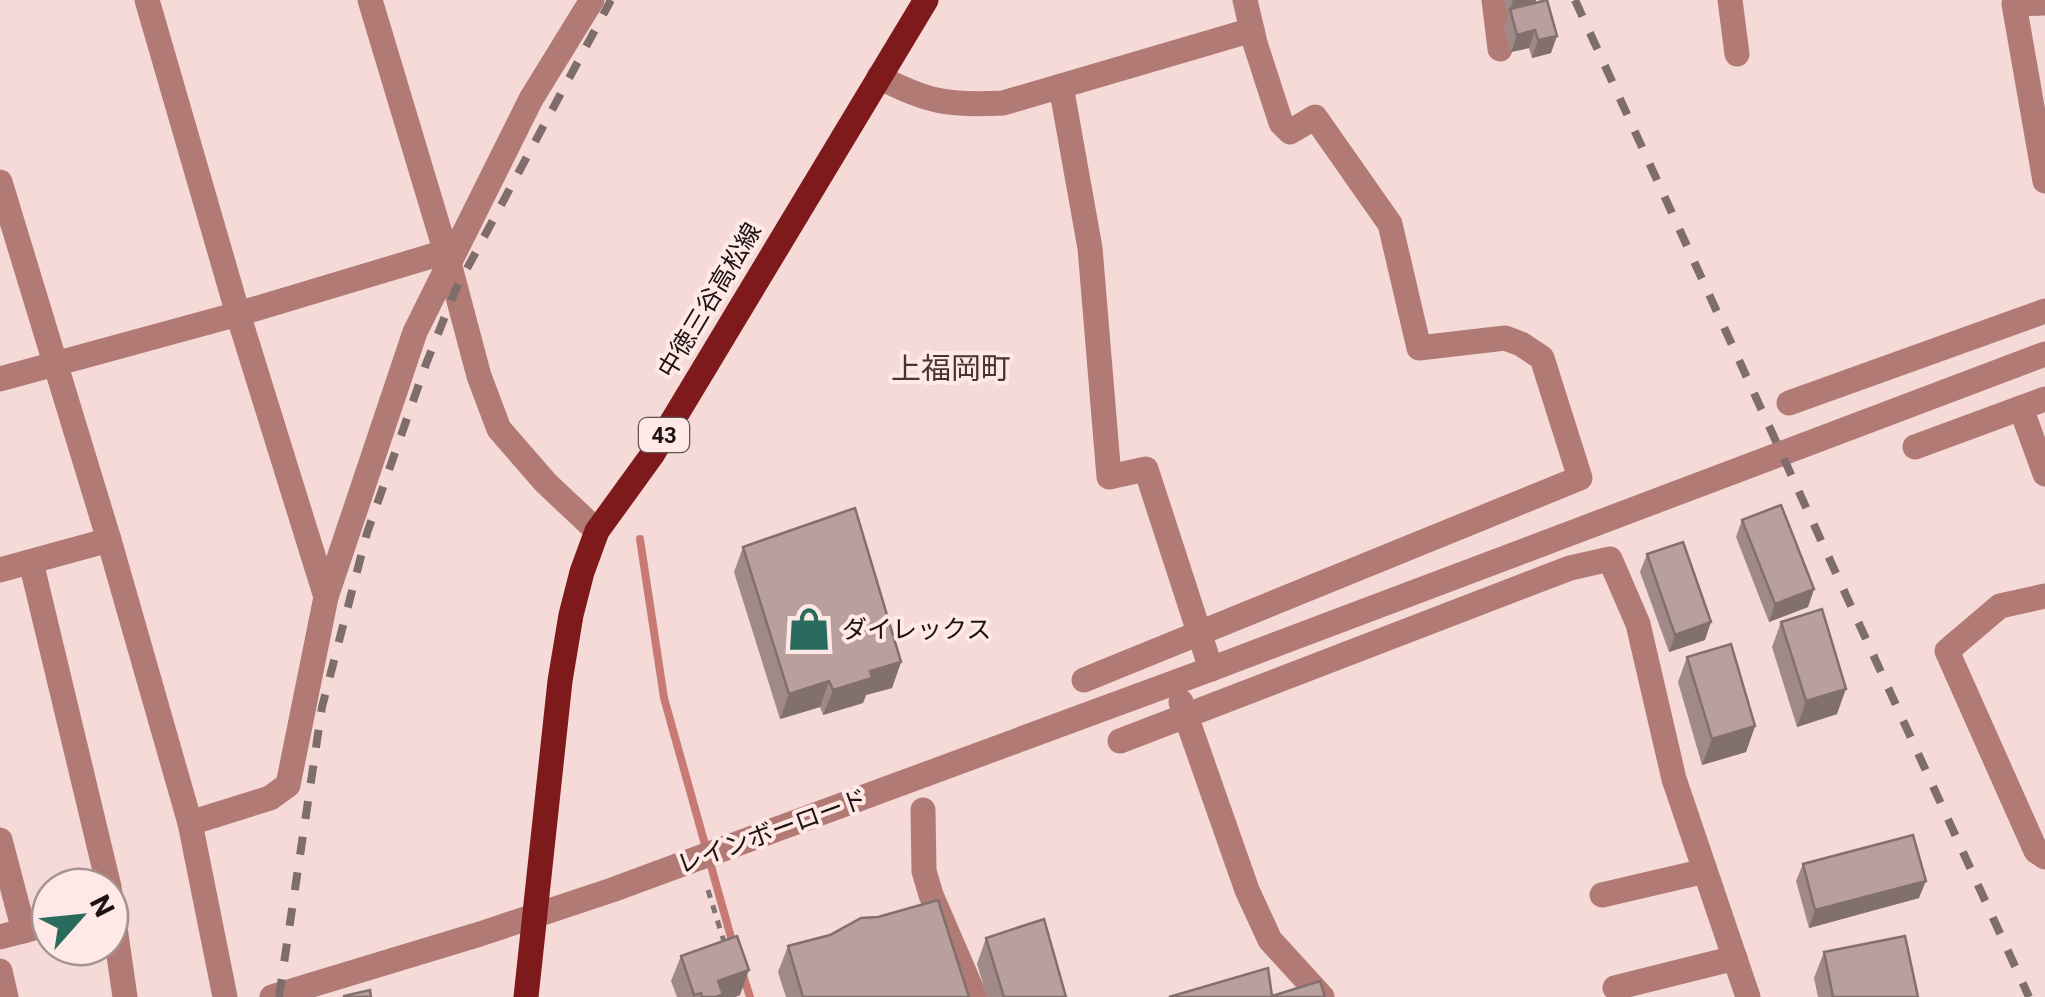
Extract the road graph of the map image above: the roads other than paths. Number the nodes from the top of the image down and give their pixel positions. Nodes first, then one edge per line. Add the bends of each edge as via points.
1 (147, 0) edge
2 (370, 0) edge
3 (592, 0) edge
4 (926, 0) edge
5 (1246, 0) edge
6 (1494, 0) edge
7 (1730, 0) edge
8 (2045, 4) edge
9 (1252, 30) junction
10 (1500, 50) dead end
11 (1738, 54) dead end
12 (879, 77) junction
13 (1061, 86) junction
14 (2045, 181) edge
15 (0, 182) edge
16 (447, 257) junction
17 (2045, 311) edge
18 (238, 314) junction
19 (2045, 354) edge
20 (53, 363) junction
21 (0, 379) edge
22 (1790, 403) dead end
23 (2033, 404) edge
24 (1915, 447) dead end
25 (2045, 474) edge
26 (598, 532) junction
27 (109, 540) junction
28 (31, 562) junction
29 (0, 570) edge
30 (2045, 596) edge
31 (326, 597) junction
32 (1202, 633) junction
33 (1211, 669) junction
34 (1084, 680) dead end
35 (1174, 683) junction
36 (1185, 716) junction
37 (1120, 741) dead end
38 (923, 810) dead end
39 (190, 823) junction
40 (0, 840) edge
41 (2045, 857) edge
42 (103, 867) edge
43 (1705, 871) junction
44 (1602, 895) dead end
45 (536, 915) junction
46 (12, 934) edge
47 (1735, 958) junction
48 (120, 967) edge
49 (0, 971) edge
50 (1615, 988) dead end
51 (6, 997) edge
52 (125, 997) edge
53 (225, 997) edge
54 (272, 997) edge
55 (526, 997) edge
56 (975, 997) edge
57 (1322, 997) edge
58 (1748, 997) edge

1 - 18 street
2 - 16 street
3 - 16 street
4 - 12 main road, 中徳三谷高松線 / 43
5 - 9 street
6 - 10 street
7 - 11 street
8 - 14 street via 2014,4
9 - 13 street
9 - 32 street via 1286,130 1315,117 1390,224 1419,348 1505,338 1542,358 1580,478
12 - 13 street via 921,98 963,106 1003,103
12 - 26 main road, 中徳三谷高松線 / 43 via 652,455
13 - 32 street via 1090,248 1109,478 1146,469
15 - 20 street
16 - 18 street
16 - 26 street via 499,429
16 - 31 street
17 - 22 street
18 - 20 street
18 - 31 street
19 - 33 street, レインボーロード
20 - 21 street
20 - 27 street
23 - 24 street
23 - 25 street
26 - 45 main road, 中徳三谷高松線 / 43 via 570,615
27 - 28 street
27 - 39 street
28 - 29 street
28 - 42 street
30 - 41 street via 2000,606 1947,650 2036,851
31 - 39 street via 288,785 270,798
32 - 33 street
32 - 34 street
33 - 35 street, レインボーロード
35 - 36 street
35 - 45 street, レインボーロード
36 - 37 street
36 - 43 street via 1570,568 1610,559 1638,624 1664,744
36 - 57 street via 1270,940
38 - 56 street via 928,883
39 - 53 street
40 - 46 street
43 - 44 street
43 - 47 street
45 - 54 street, レインボーロード
45 - 55 main road, 中徳三谷高松線 / 43
47 - 50 street
47 - 58 street
48 - 52 street
49 - 51 street

